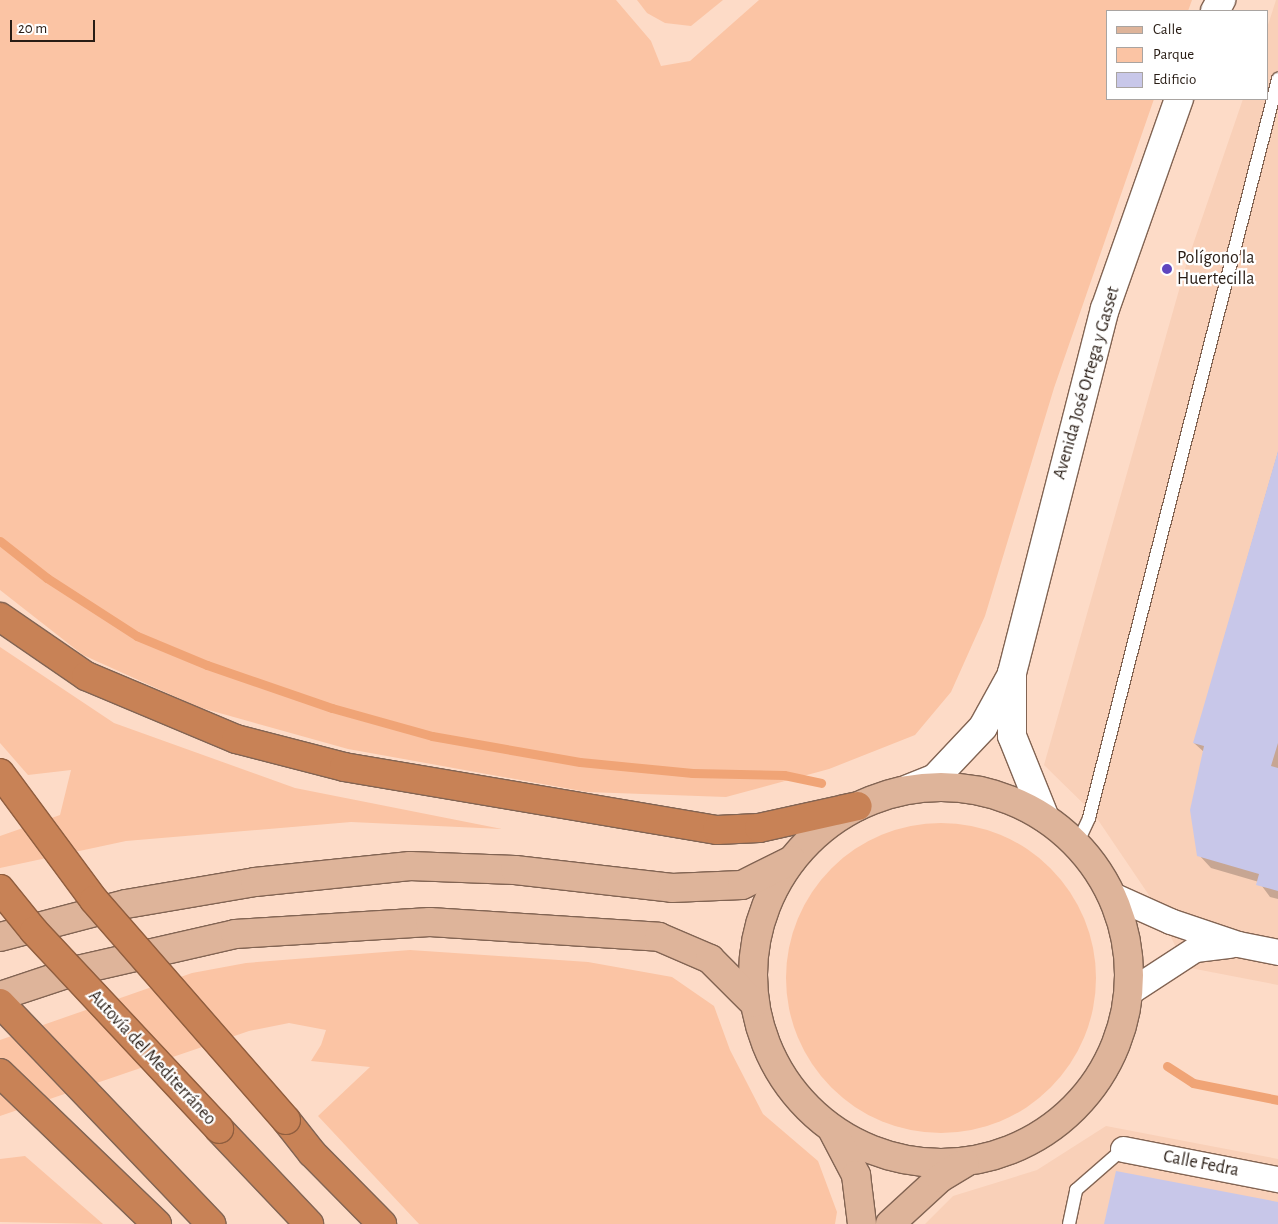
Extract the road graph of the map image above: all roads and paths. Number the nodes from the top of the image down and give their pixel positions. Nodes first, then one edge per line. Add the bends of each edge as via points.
1 (1278, 80) edge
2 (1179, 100) edge
3 (0, 617) edge
4 (1012, 673) junction
5 (0, 773) edge
6 (908, 789) junction
7 (858, 806) junction
8 (1045, 818) junction
9 (1077, 844) junction
10 (792, 860) junction
11 (0, 888) edge
12 (1112, 895) junction
13 (0, 937) edge
14 (1238, 944) junction
15 (1278, 952) edge
16 (1129, 992) junction
17 (0, 996) edge
18 (0, 1003) edge
19 (754, 1003) junction
20 (0, 1073) edge
21 (833, 1131) junction
22 (1123, 1149) joint
23 (965, 1163) junction
24 (1278, 1179) edge
25 (157, 1224) edge
26 (211, 1224) edge
27 (309, 1224) edge
28 (382, 1224) edge
29 (862, 1224) edge
30 (890, 1224) edge
31 (1069, 1224) edge

1 - 9 lane via 1089,818
2 - 4 main road, Avenida José Ortega y Gasset via 1106,309
3 - 7 highway via 86,676 236,739 344,767 717,830 759,828
4 - 6 main road, Avenida José Ortega y Gasset via 984,727 935,778
4 - 8 main road, Avenida José Ortega y Gasset via 1012,736
5 - 28 highway, bridge via 94,900 312,1153
6 - 7 main road
6 - 8 main road via 944,786 979,790 1014,801
7 - 10 main road via 822,829
8 - 9 main road
9 - 12 main road
10 - 13 main road via 742,885 672,888 515,870 391,868 255,882 126,904
10 - 19 main road via 767,904 762,920 754,953
11 - 27 highway, Autovía del Mediterráneo, bridge via 34,931
12 - 14 street via 1170,921
12 - 16 main road via 1126,942
14 - 15 street
14 - 16 street via 1194,949
16 - 23 main road via 1118,1040 1099,1076 1059,1122 1015,1149
17 - 19 main road via 78,970 235,934 430,922 659,937 710,959
18 - 26 highway
19 - 21 main road via 764,1041 781,1075 804,1106
20 - 25 highway
21 - 23 main road via 874,1152 910,1161
21 - 29 main road via 856,1175
22 - 24 street, Calle Fedra
22 - 31 lane via 1076,1190
23 - 30 main road via 940,1178

